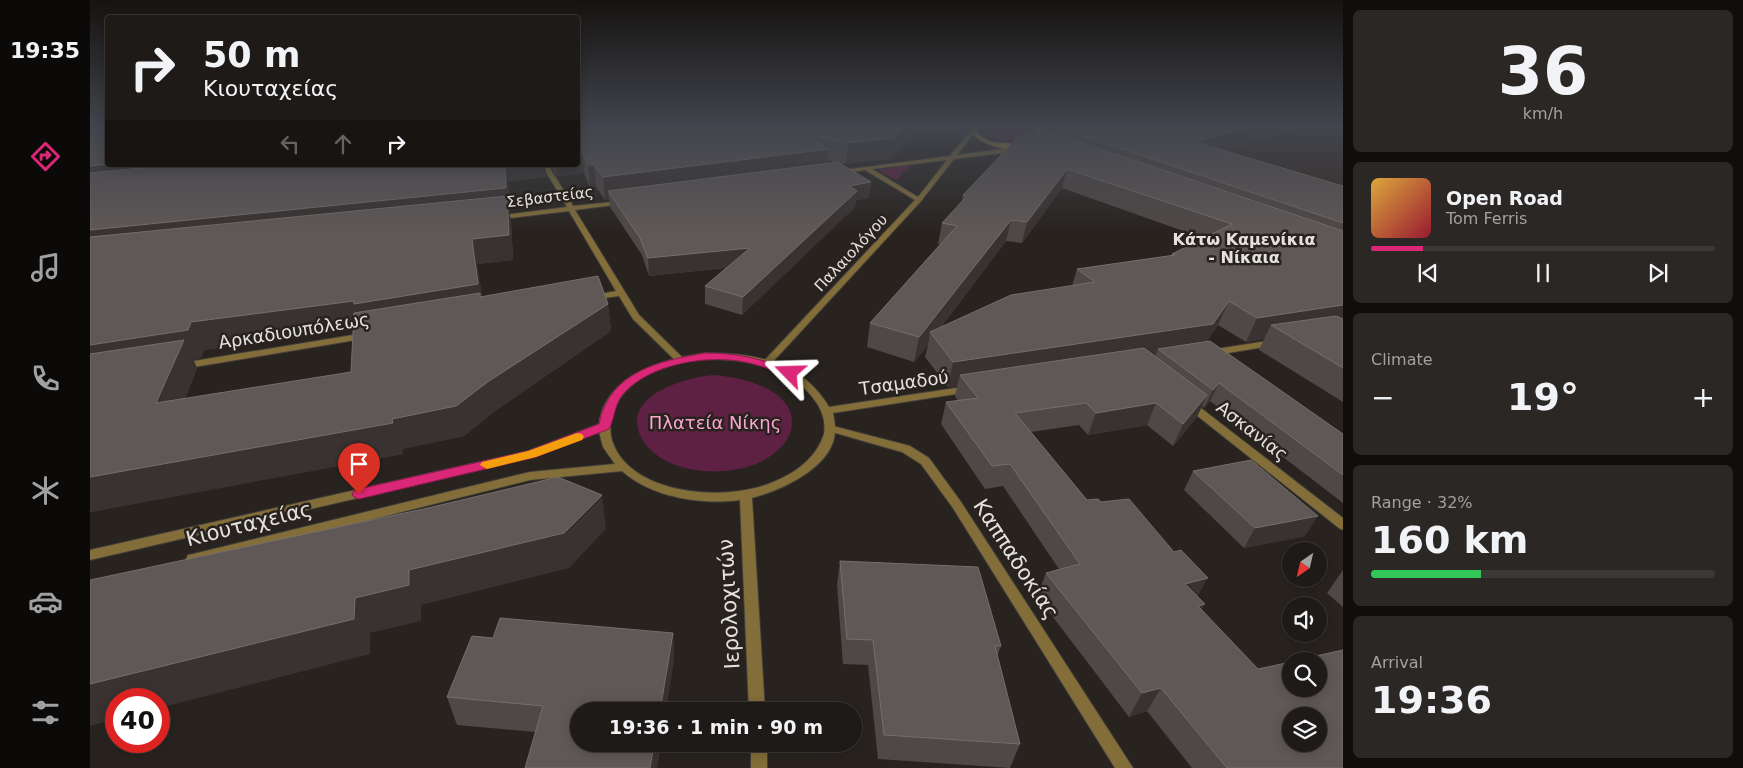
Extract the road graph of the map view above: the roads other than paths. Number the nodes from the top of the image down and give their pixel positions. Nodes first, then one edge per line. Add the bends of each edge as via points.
1 (919, 162) edge
2 (949, 162) edge
3 (546, 167) edge
4 (865, 168) junction
5 (826, 173) edge
6 (919, 200) junction
7 (629, 201) edge
8 (570, 209) junction
9 (484, 219) edge
10 (621, 293) junction
11 (582, 300) edge
12 (375, 334) edge
13 (1286, 341) edge
14 (1198, 355) edge
15 (680, 360) junction
16 (766, 364) junction
17 (169, 368) edge
18 (982, 387) edge
19 (1177, 394) edge
20 (826, 411) junction
21 (605, 426) junction
22 (829, 428) junction
23 (625, 467) junction
24 (746, 495) junction
25 (1343, 525) edge
26 (90, 555) edge
27 (176, 563) edge
28 (757, 702) edge
29 (759, 752) edge
30 (759, 768) edge
31 (1125, 768) edge

1 - 4 street
2 - 6 street, Παλαιολόγου
3 - 8 street
4 - 5 street
4 - 6 street
6 - 16 street, Παλαιολόγου
7 - 8 street, Σεβαστείας
8 - 9 street, Σεβαστείας
8 - 10 street
10 - 11 street
10 - 15 street via 643,325
12 - 17 street, Αρκαδιουπόλεως
13 - 14 street
15 - 16 street via 730,357
15 - 21 street via 646,372 627,384 613,400
16 - 20 street via 800,379 816,394
18 - 20 street, Τσαμαδού
19 - 25 street, Ασκανίας
20 - 22 street
21 - 23 street via 609,447
21 - 26 street, Κιουταχείας via 531,454
22 - 24 street via 821,454 807,469 774,488
22 - 31 street, Καππαδοκίας via 906,449 926,460
23 - 24 street via 645,481 685,494
23 - 27 street, Κιουταχείας via 530,476
24 - 28 street, Ιερολοχιτών
29 - 30 street

